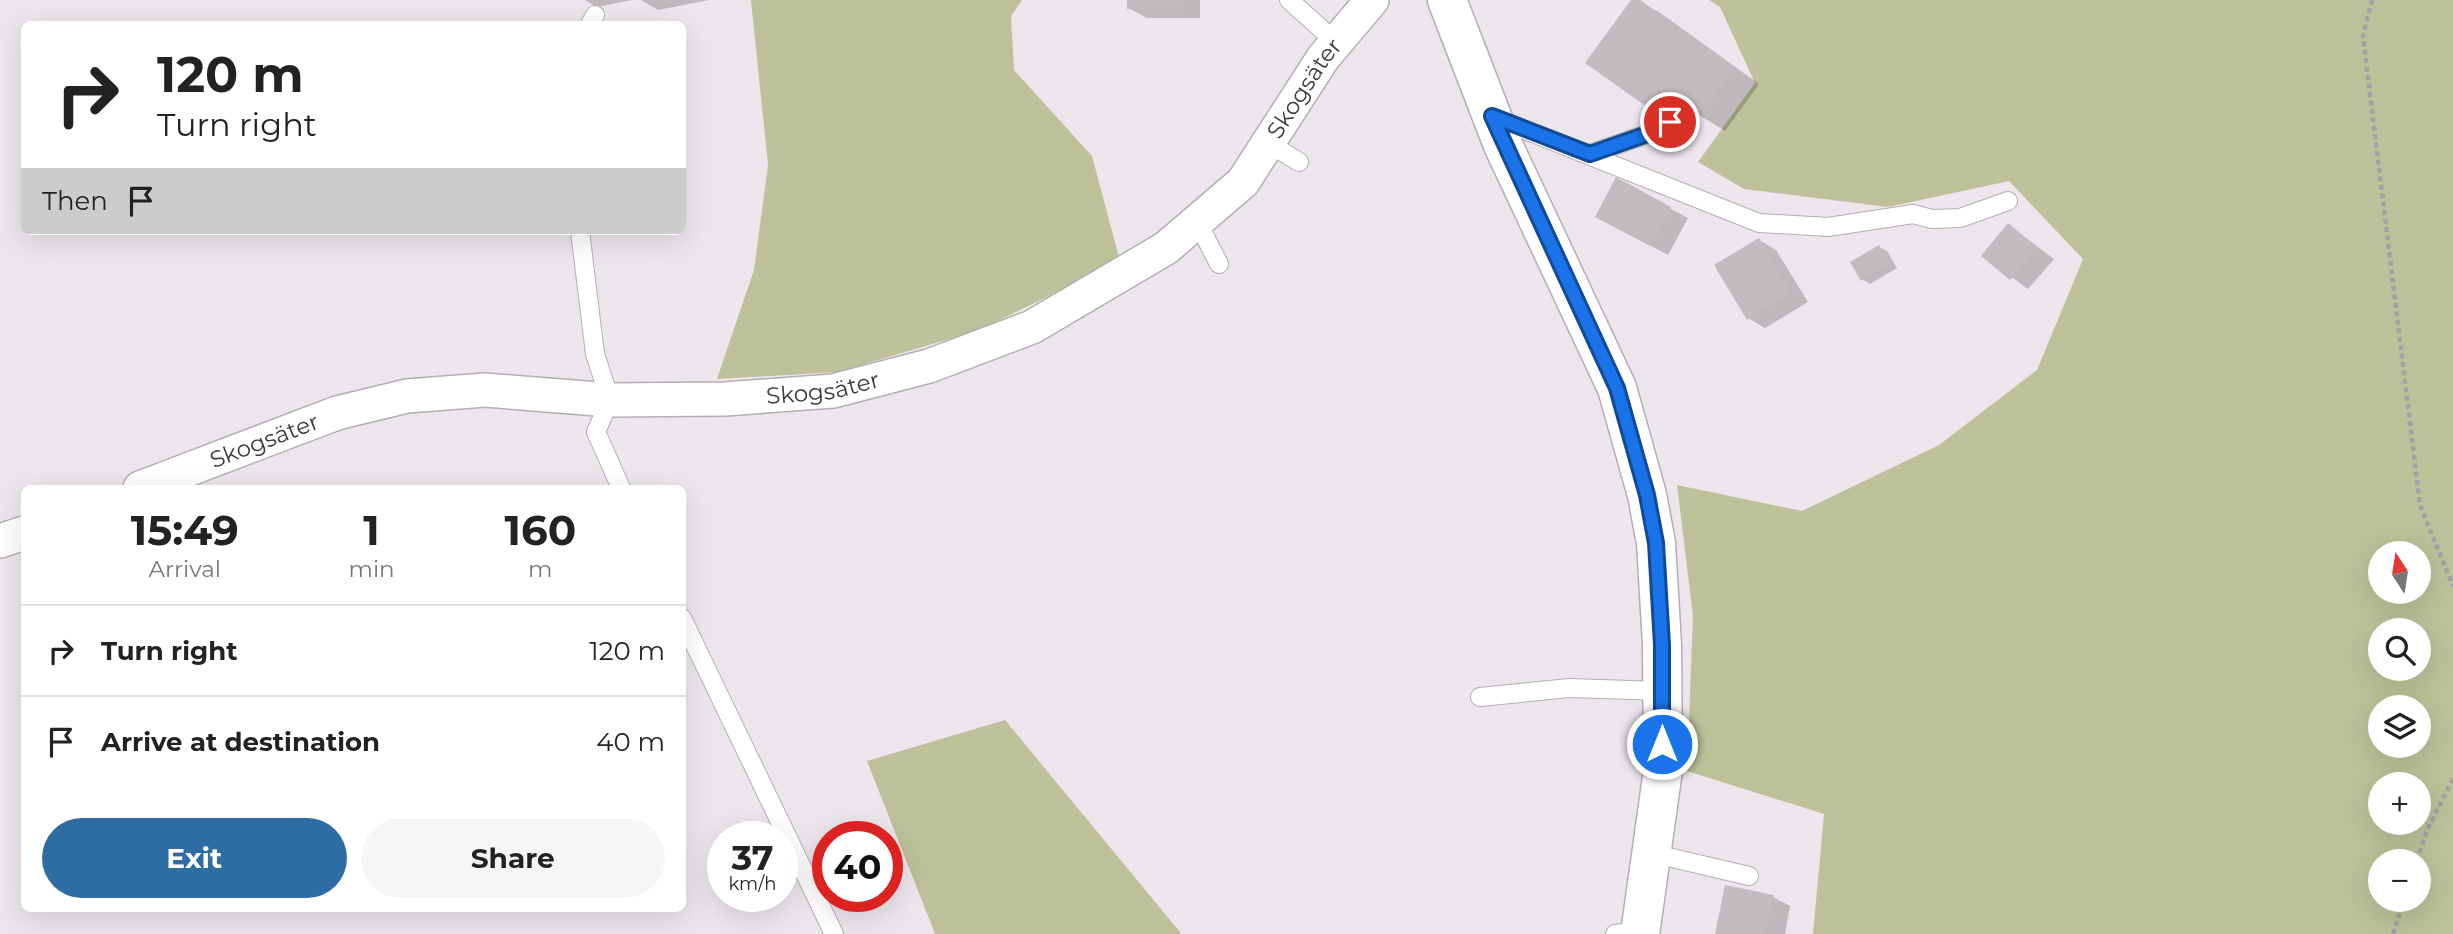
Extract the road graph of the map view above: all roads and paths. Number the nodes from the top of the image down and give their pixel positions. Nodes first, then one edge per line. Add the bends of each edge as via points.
1 (1289, 0) edge
2 (1372, 0) edge
3 (1447, 0) edge
4 (2372, 0) edge
5 (1336, 42) junction
6 (1492, 116) junction
7 (1670, 122) dead end
8 (1268, 143) junction
9 (1590, 154) junction
10 (1299, 162) dead end
11 (2008, 201) dead end
12 (1197, 221) junction
13 (580, 235) edge
14 (1219, 264) dead end
15 (610, 400) junction
16 (148, 485) edge
17 (620, 485) edge
18 (21, 534) edge
19 (0, 541) edge
20 (2453, 586) edge
21 (686, 626) edge
22 (1662, 691) junction
23 (1480, 696) dead end
24 (2453, 779) edge
25 (2421, 849) edge
26 (1651, 853) junction
27 (1749, 876) dead end
28 (2400, 912) edge
29 (1631, 933) edge
30 (834, 934) edge
31 (2393, 934) edge

1 - 5 lane
2 - 5 street, Skogsäter
3 - 6 street
4 - 20 path via 2362,36 2420,505
5 - 8 street, Skogsäter
6 - 9 lane
6 - 22 street via 1617,388 1656,543
7 - 9 lane
8 - 10 lane
8 - 12 street, Skogsäter via 1243,182
9 - 11 lane via 1759,223 1828,227 1913,214 1960,218
12 - 14 lane
12 - 15 street, Skogsäter via 1166,248 1032,327 929,366 833,391
13 - 15 lane via 595,354
15 - 16 street, Skogsäter via 485,390 407,396 337,413
15 - 17 lane via 596,432
18 - 19 street
21 - 30 lane
22 - 23 lane via 1569,688
22 - 26 street via 1662,770
24 - 25 path
26 - 27 lane
26 - 29 street
28 - 31 path

